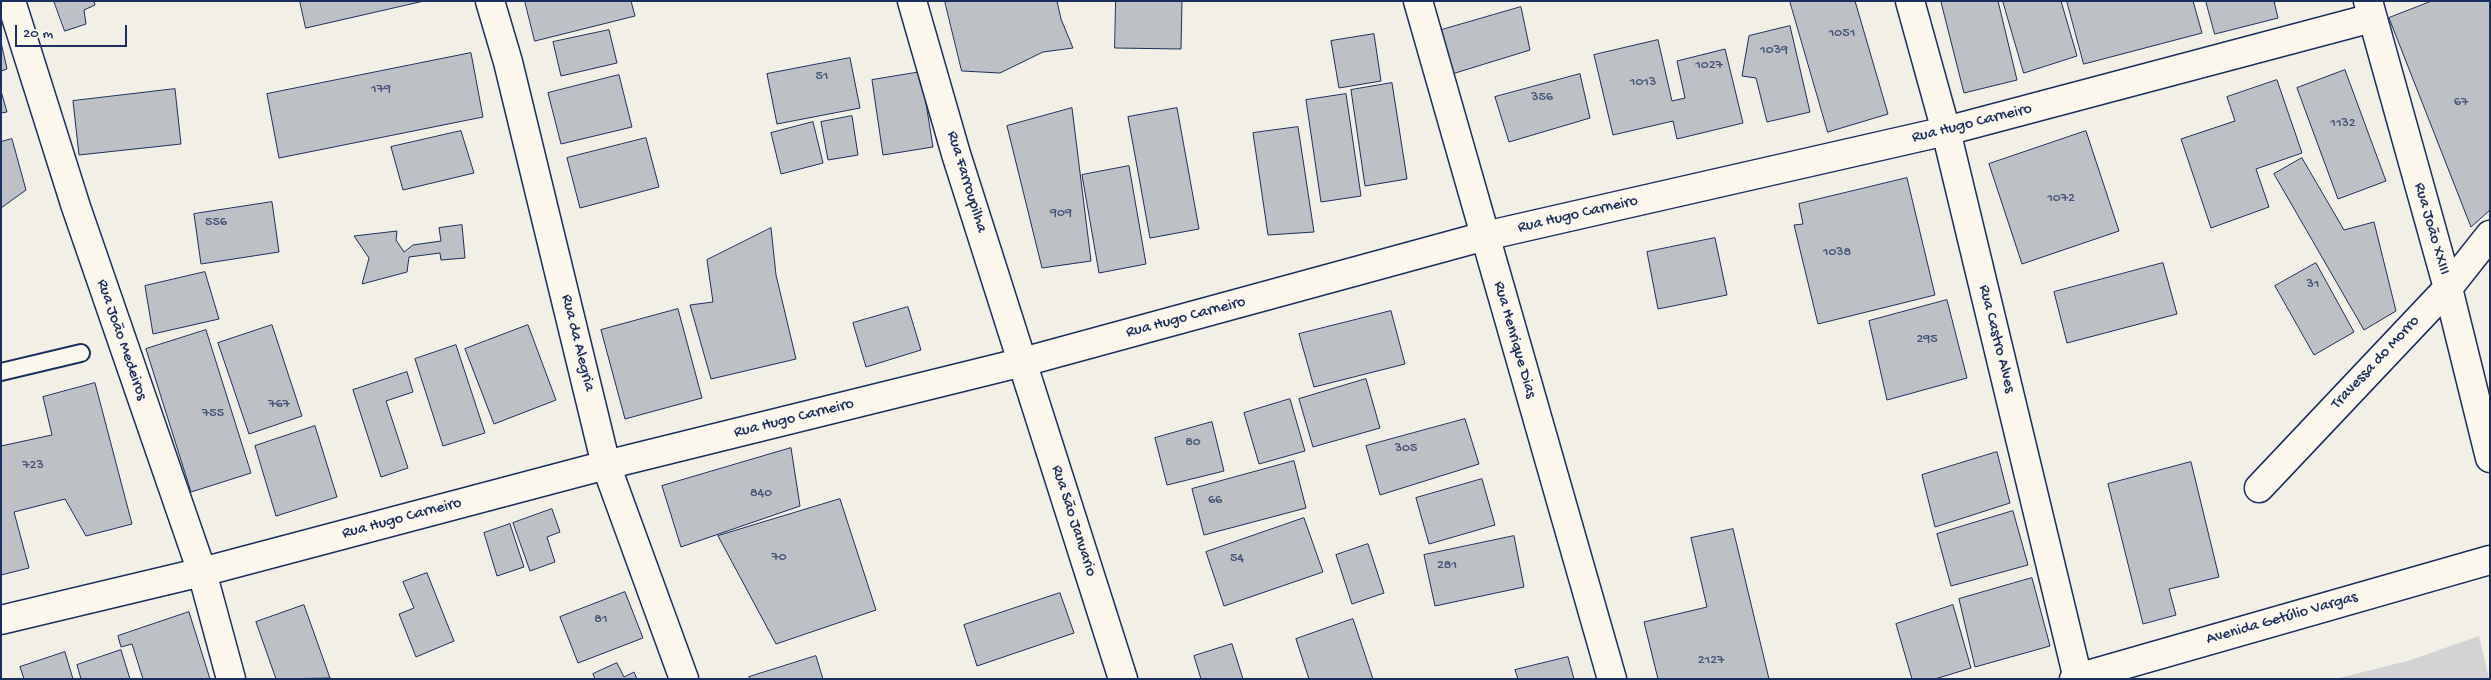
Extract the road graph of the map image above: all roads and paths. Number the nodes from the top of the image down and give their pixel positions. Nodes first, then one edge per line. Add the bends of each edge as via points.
1 (11, 1) edge
2 (490, 1) edge
3 (912, 1) edge
4 (1418, 1) edge
5 (1910, 1) edge
6 (2370, 10) edge
7 (1946, 131) junction
8 (2490, 235) edge
9 (1485, 236) junction
10 (2448, 288) junction
11 (82, 353) dead end
12 (1023, 362) junction
13 (1, 372) edge
14 (2490, 458) edge
15 (606, 465) junction
16 (2259, 488) dead end
17 (2490, 560) edge
18 (202, 572) junction
19 (1, 620) edge
20 (2077, 678) edge
21 (231, 679) edge
22 (684, 679) edge
23 (1124, 679) edge
24 (1612, 679) edge

1 - 18 street, Rua João Medeiros via 76,207
2 - 15 street, Rua da Alegria via 508,62
3 - 12 street, Rua Farroupilha via 956,154
4 - 9 street, Rua Henrique Dias
5 - 7 street, Rua Castro Alves
6 - 7 street, Rua Hugo Carneiro
6 - 10 street, Rua João XXIII
7 - 9 street, Rua Hugo Carneiro
7 - 20 street, Rua Castro Alves
8 - 10 street, Travessa do Morro
9 - 12 street, Rua Hugo Carneiro
9 - 24 street, Rua Henrique Dias
10 - 14 street, Rua João XXIII
10 - 16 street, Travessa do Morro
11 - 13 lane
12 - 15 street, Rua Hugo Carneiro
12 - 23 street, Rua São Januario
15 - 18 street, Rua Hugo Carneiro
15 - 22 street, Rua da Alegria
17 - 20 street, Avenida Getúlio Vargas
18 - 19 street, Rua Hugo Carneiro
18 - 21 street, Rua João Medeiros

